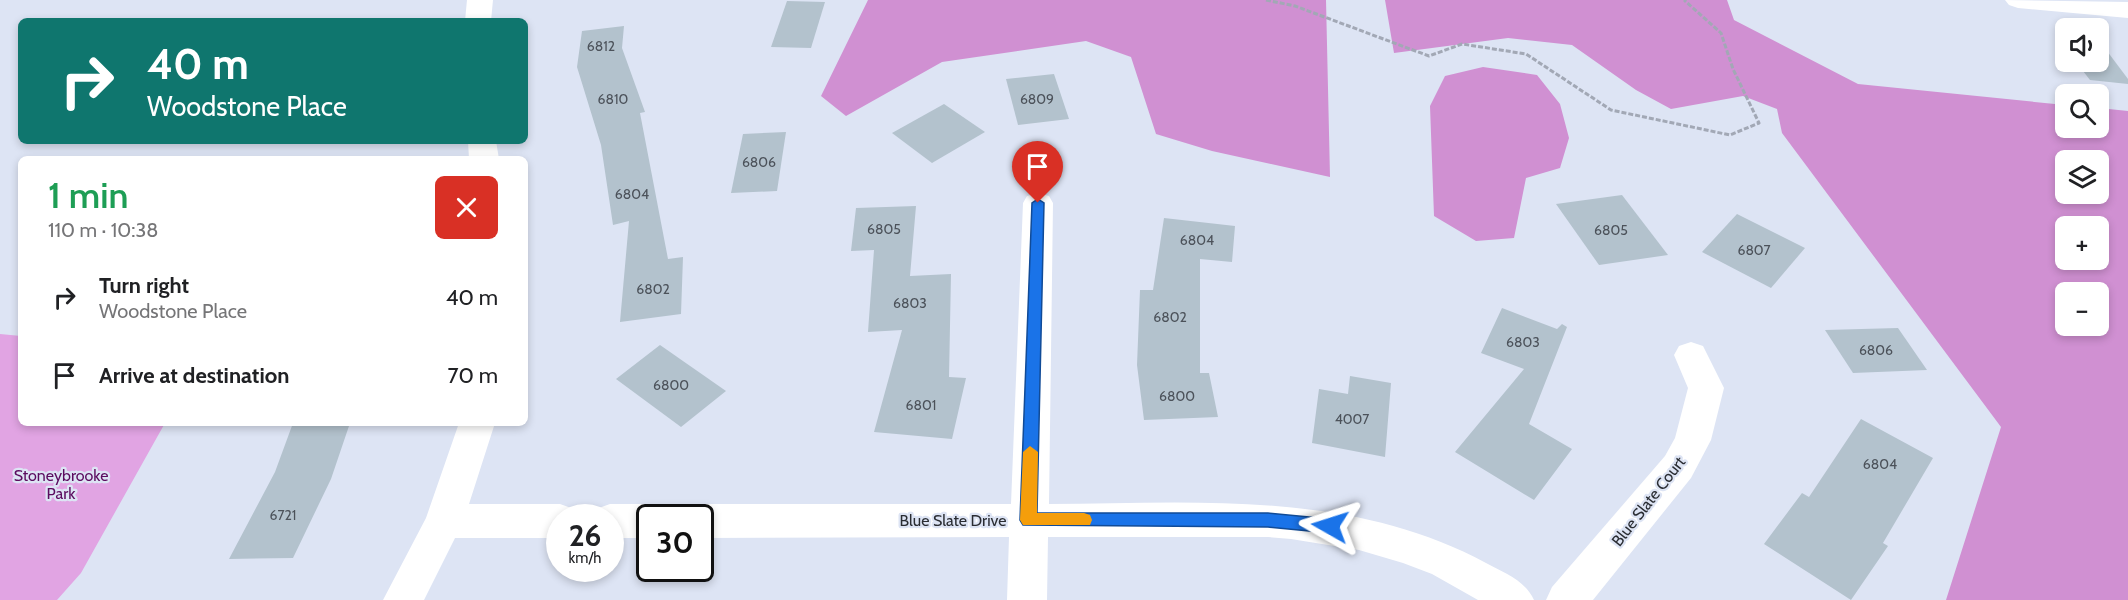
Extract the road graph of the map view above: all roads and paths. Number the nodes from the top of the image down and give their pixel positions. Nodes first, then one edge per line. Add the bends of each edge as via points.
1 (480, 0) edge
2 (1266, 0) edge
3 (1684, 0) edge
4 (2018, 0) edge
5 (2128, 10) edge
6 (478, 18) edge
7 (1038, 203) dead end
8 (1691, 355) dead end
9 (476, 426) edge
10 (1028, 520) junction
11 (444, 521) junction
12 (546, 521) edge
13 (714, 521) edge
14 (403, 600) edge
15 (1027, 600) edge
16 (1514, 600) edge
17 (1566, 600) edge

1 - 6 street
2 - 3 path via 1295,6 1429,56 1462,44 1527,54 1611,110 1730,135 1759,123 1721,33
4 - 5 street
7 - 10 street
8 - 17 street, Blue Slate Court via 1706,388 1693,440 1678,467
9 - 11 street
10 - 13 street, Blue Slate Drive
10 - 15 street
10 - 16 street, Blue Slate Drive via 1268,520 1330,526 1384,539 1445,562
11 - 12 street
11 - 14 street

